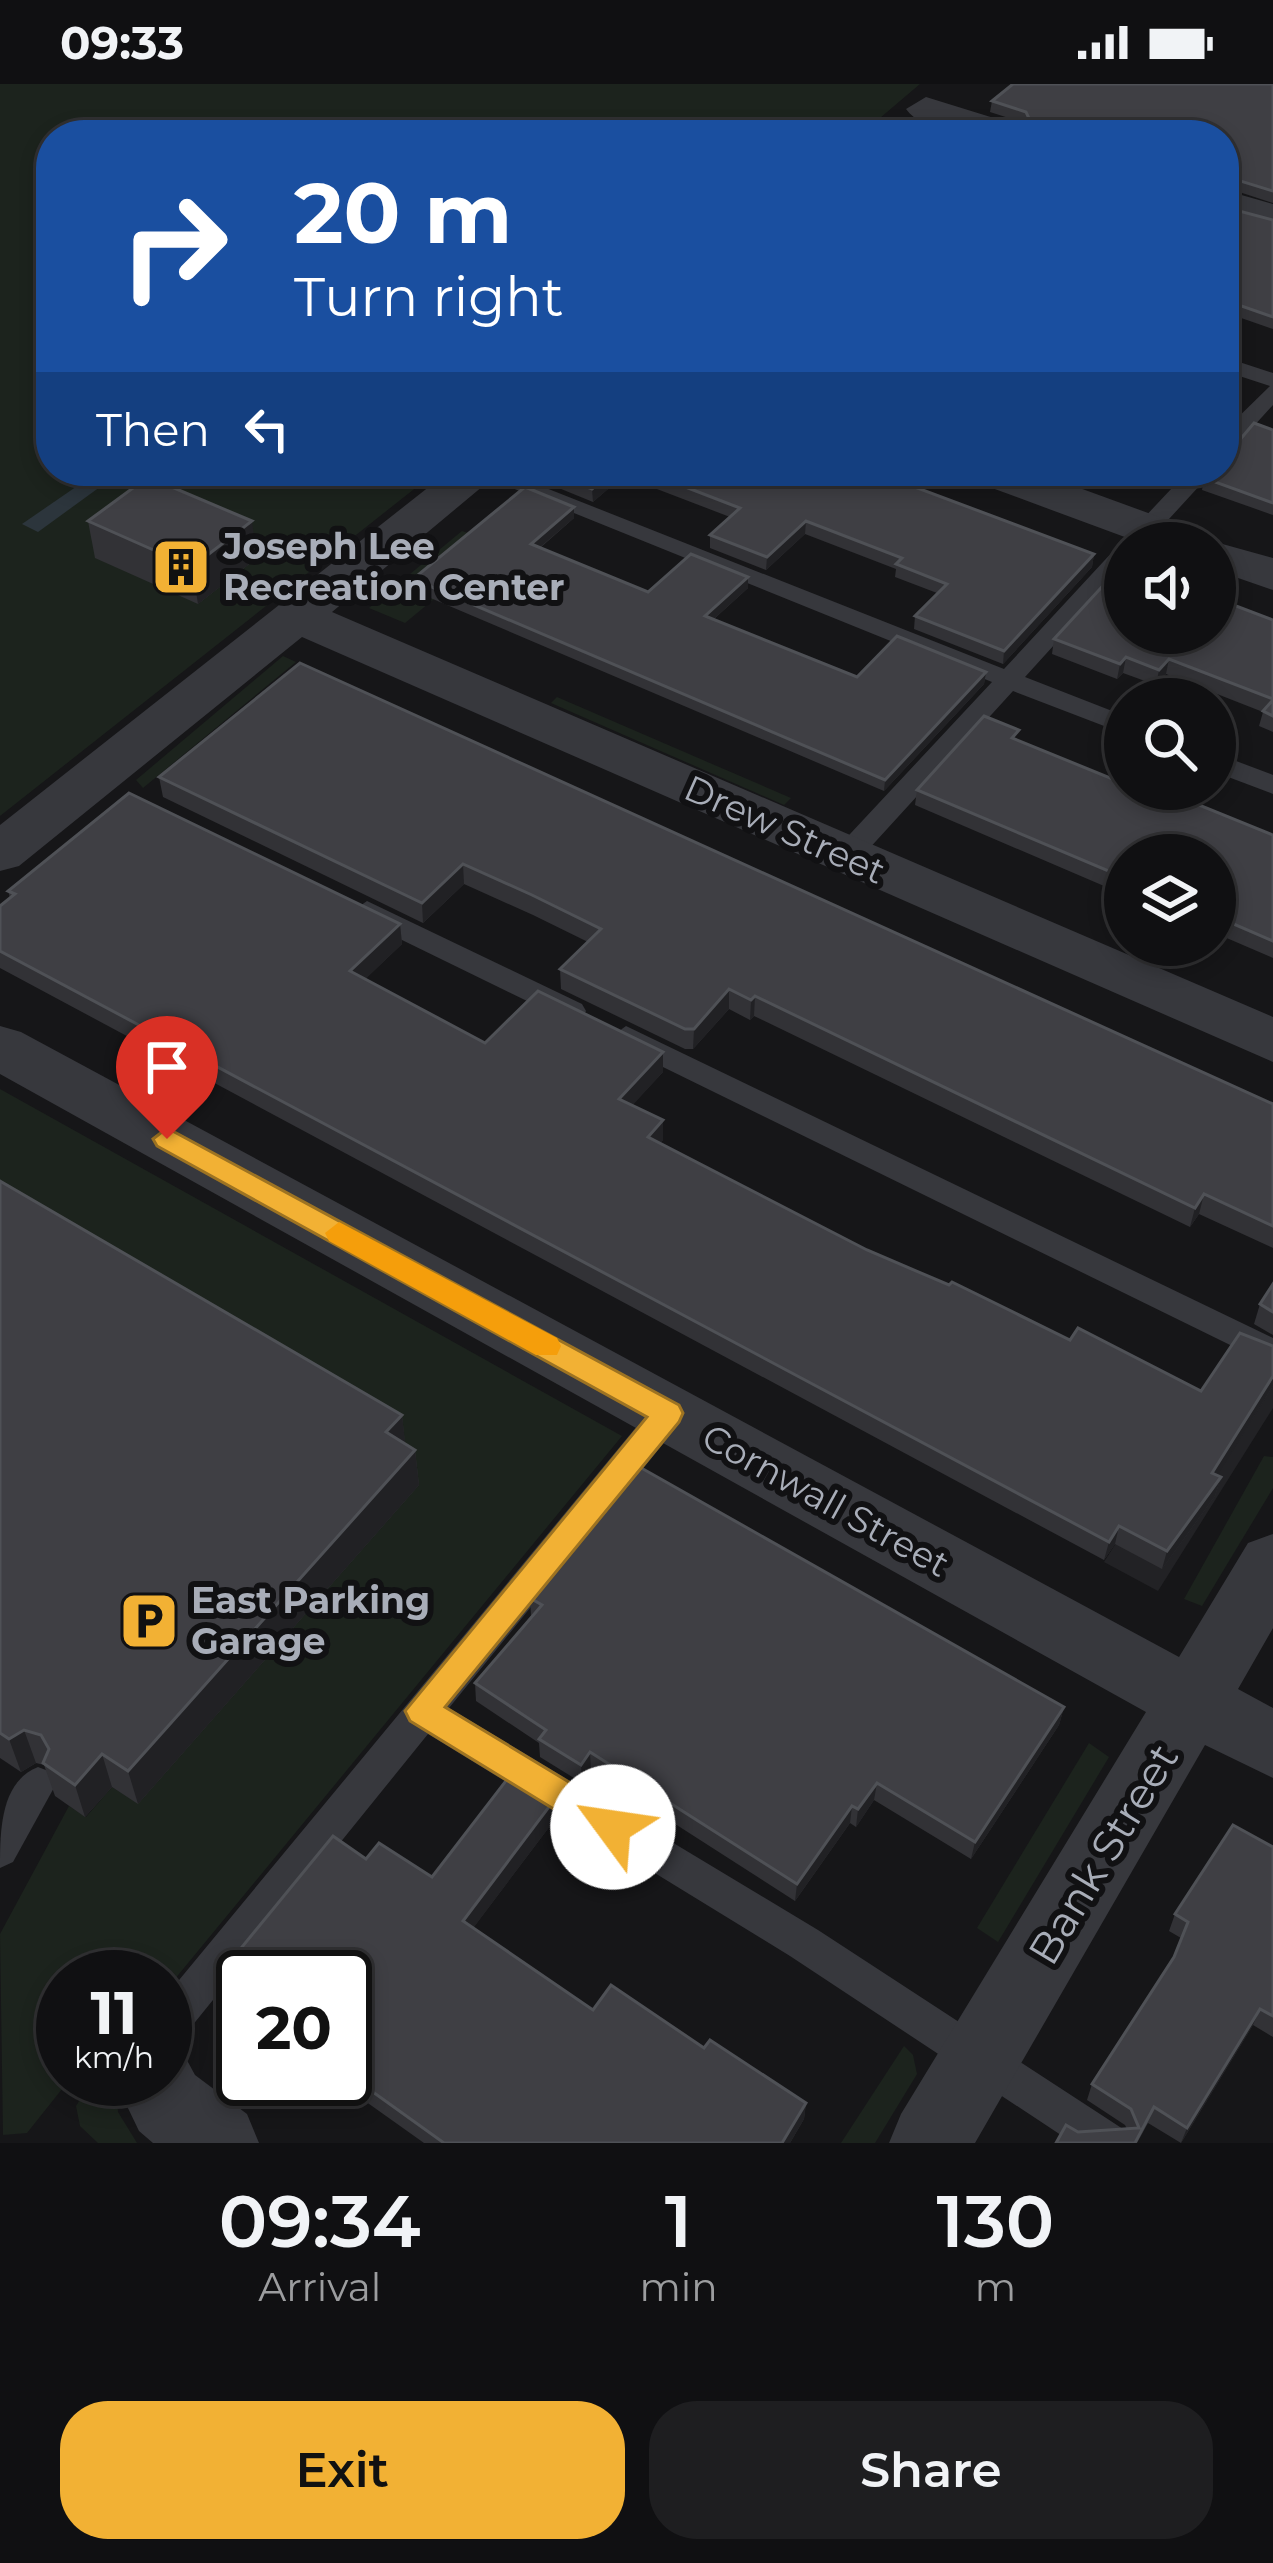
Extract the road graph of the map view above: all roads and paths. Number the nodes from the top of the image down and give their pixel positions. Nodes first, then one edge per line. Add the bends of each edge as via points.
1 (959, 84) edge
2 (926, 110) junction
3 (914, 120) edge
4 (959, 120) edge
5 (1239, 207) edge
6 (1273, 217) edge
7 (1239, 369) edge
8 (1273, 380) edge
9 (1273, 392) edge
10 (1239, 429) edge
11 (461, 486) edge
12 (518, 486) edge
13 (1023, 486) edge
14 (1190, 486) edge
15 (1104, 522) edge
16 (1163, 522) edge
17 (1236, 561) edge
18 (1273, 574) edge
19 (1104, 585) edge
20 (298, 616) junction
21 (1008, 680) junction
22 (1104, 718) edge
23 (1236, 770) edge
24 (1273, 785) edge
25 (0, 853) edge
26 (846, 856) junction
27 (349, 903) edge
28 (1273, 1041) edge
29 (0, 1047) edge
30 (1273, 1353) edge
31 (668, 1413) junction
32 (1273, 1564) edge
33 (1194, 1701) junction
34 (422, 1711) junction
35 (1273, 1745) edge
36 (38, 1784) edge
37 (0, 1850) edge
38 (192, 1995) edge
39 (980, 2059) junction
40 (172, 2106) edge
41 (218, 2143) edge
42 (930, 2143) edge
43 (1109, 2143) edge

1 - 2 street
2 - 3 street
2 - 4 street
5 - 6 street
7 - 8 lane
9 - 10 lane
11 - 20 street
12 - 21 lane
13 - 15 street
14 - 16 lane
17 - 18 street
19 - 21 lane
20 - 25 street via 104,783
20 - 26 street, Drew Street
21 - 22 lane
21 - 26 lane
23 - 24 lane
26 - 28 street, Drew Street
27 - 30 lane
29 - 31 street, Cornwall Street
31 - 33 street, Cornwall Street
31 - 34 lane
32 - 33 street, Bank Street
33 - 35 street, Cornwall Street
33 - 39 street, Bank Street
34 - 38 lane
34 - 39 lane
36 - 37 lane
39 - 42 street, Bank Street
39 - 43 lane
40 - 41 street

